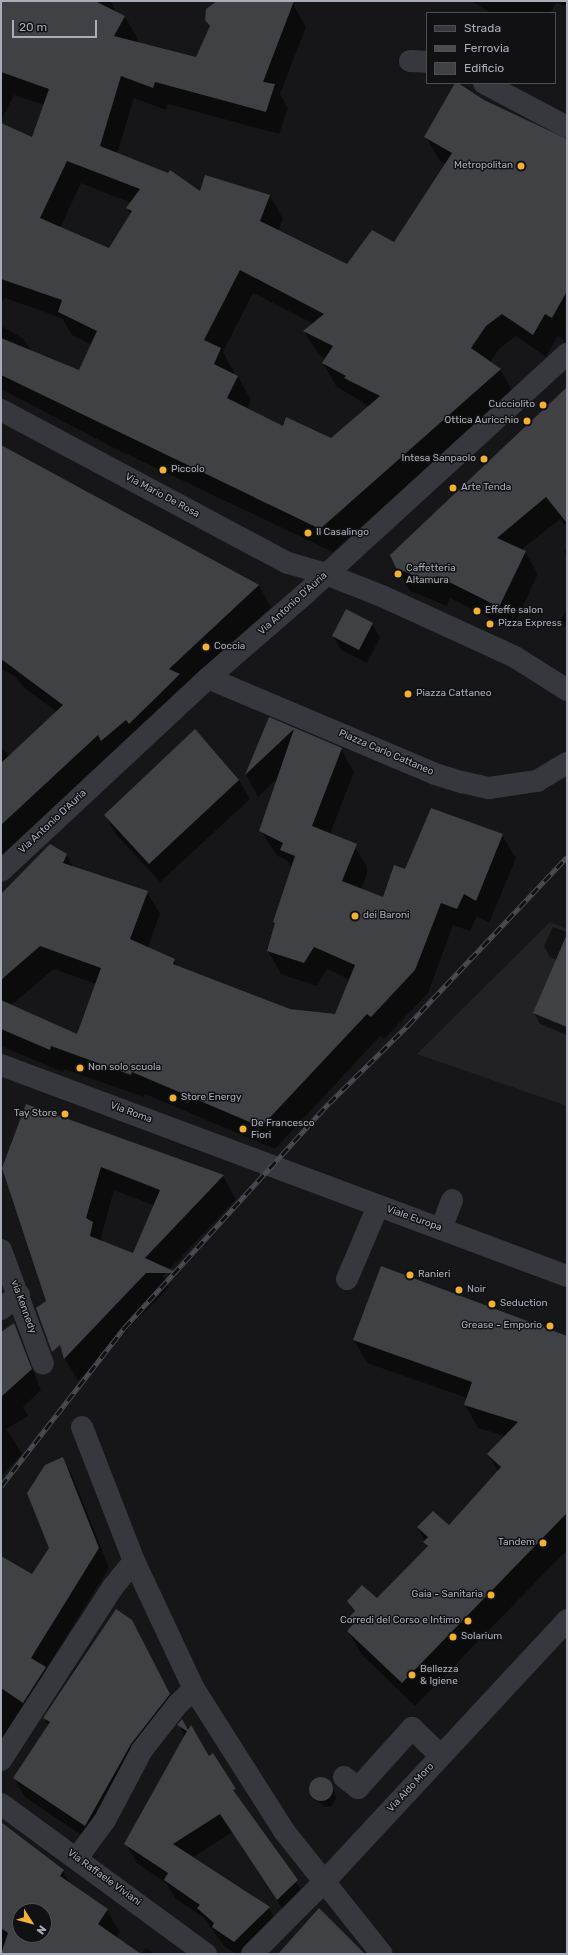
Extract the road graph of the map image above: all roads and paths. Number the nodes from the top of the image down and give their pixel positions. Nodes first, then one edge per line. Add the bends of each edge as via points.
1 (486, 84) edge
2 (567, 127) edge
3 (567, 354) edge
4 (1, 410) edge
5 (326, 574) junction
6 (208, 678) junction
7 (567, 690) edge
8 (567, 763) edge
9 (1, 870) edge
10 (1, 1065) edge
11 (261, 1162) joint
12 (452, 1200) dead end
13 (378, 1206) junction
14 (441, 1229) junction
15 (1, 1250) edge
16 (567, 1276) edge
17 (347, 1279) dead end
18 (19, 1295) junction
19 (1, 1308) edge
20 (43, 1364) dead end
21 (82, 1427) dead end
22 (134, 1561) junction
23 (567, 1620) edge
24 (194, 1688) junction
25 (441, 1756) junction
26 (1, 1760) edge
27 (344, 1777) dead end
28 (1, 1804) edge
29 (77, 1858) junction
30 (324, 1883) junction
31 (206, 1954) edge
32 (252, 1954) edge
33 (382, 1954) edge

1 - 2 street
3 - 5 street, Via Antonio D'Auria
4 - 5 street, Via Mario De Rosa via 288,563
5 - 6 street, Via Antonio D'Auria
5 - 7 street via 515,657
6 - 8 street, Piazza Carlo Cattaneo via 435,774 462,782 489,788 537,781
6 - 9 street, Via Antonio D'Auria
10 - 11 street, Via Roma
11 - 13 street, Viale Europa
12 - 14 street
13 - 14 street, Viale Europa
13 - 17 street
14 - 16 street, Viale Europa
15 - 18 street, via Kennedy
18 - 19 street
18 - 20 street, via Kennedy
21 - 22 street
22 - 24 street
22 - 26 street via 113,1587
23 - 25 street, Via Aldo Moro
24 - 29 street via 142,1750 105,1820
24 - 30 street via 284,1831
25 - 27 street via 412,1728 383,1757 358,1788
25 - 30 street, Via Aldo Moro
28 - 29 street, Via Raffaele Viviani
29 - 31 street, Via Raffaele Viviani
30 - 32 street, Via Aldo Moro
30 - 33 street

